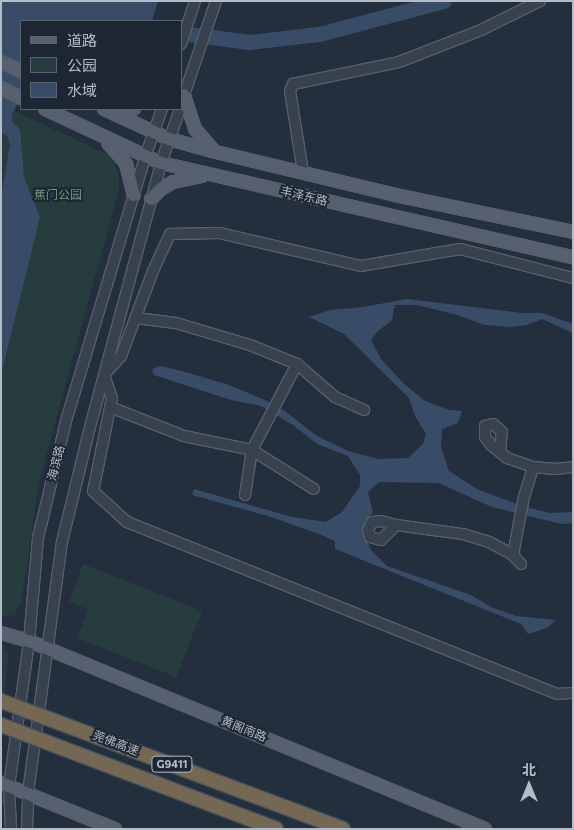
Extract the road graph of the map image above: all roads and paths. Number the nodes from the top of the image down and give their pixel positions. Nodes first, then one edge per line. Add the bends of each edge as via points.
1 (540, 1) edge
2 (194, 2) edge
3 (215, 5) edge
4 (182, 41) edge
5 (1, 62) edge
6 (20, 71) edge
7 (1, 88) edge
8 (20, 98) edge
9 (183, 100) edge
10 (46, 110) edge
11 (107, 110) edge
12 (162, 110) edge
13 (180, 110) edge
14 (155, 132) junction
15 (98, 134) junction
16 (169, 139) junction
17 (216, 152) junction
18 (145, 157) junction
19 (161, 163) junction
20 (303, 172) junction
21 (210, 174) junction
22 (134, 195) junction
23 (151, 199) junction
24 (573, 232) edge
25 (573, 257) edge
26 (573, 278) edge
27 (136, 318) junction
28 (297, 364) junction
29 (104, 375) junction
30 (110, 407) junction
31 (364, 410) dead end
32 (252, 450) junction
33 (500, 450) dead end
34 (534, 467) junction
35 (573, 467) edge
36 (314, 489) dead end
37 (245, 495) dead end
38 (396, 525) dead end
39 (513, 555) junction
40 (522, 564) dead end
41 (1, 633) edge
42 (29, 641) junction
43 (46, 648) junction
44 (573, 693) edge
45 (1, 702) edge
46 (1, 724) edge
47 (5, 784) edge
48 (28, 793) junction
49 (11, 829) edge
50 (27, 829) edge
51 (115, 829) edge
52 (276, 829) edge
53 (343, 829) edge
54 (485, 829) edge

1 - 20 street via 481,30 399,62 293,84 290,91
2 - 4 street
3 - 9 street
5 - 6 main road
7 - 8 main road
9 - 17 main road via 195,129
10 - 15 main road, 丰泽东路
11 - 14 main road, 丰泽东路
12 - 14 street, 海滨路
13 - 16 street
14 - 16 main road, 丰泽东路
14 - 18 street, 海滨路
15 - 18 main road, 丰泽东路
15 - 22 main road via 116,149 126,164
16 - 17 main road, 丰泽东路
16 - 19 street
17 - 20 main road, 丰泽东路
18 - 19 main road, 丰泽东路
18 - 22 street, 海滨路
19 - 21 main road, 丰泽东路
19 - 23 street
20 - 24 main road, 丰泽东路
21 - 23 main road via 173,182
21 - 25 main road, 丰泽东路
22 - 42 street, 海滨路 via 66,421 38,538
23 - 29 street
26 - 27 street via 460,249 362,266 219,233 170,234
27 - 28 street via 176,324 241,342
27 - 29 street via 121,356
28 - 31 street via 335,397
28 - 32 street
29 - 30 street via 112,398
29 - 43 street via 62,542
30 - 32 street via 184,436
30 - 44 street via 93,490 127,522 557,694
32 - 36 street
32 - 37 street
33 - 34 street via 508,458
34 - 35 street
34 - 39 street via 524,497
38 - 39 street via 463,534 489,542
39 - 40 street
41 - 42 main road, 黄阁南路
42 - 43 main road, 黄阁南路
42 - 47 street, 海滨路
43 - 48 street
43 - 54 main road, 黄阁南路
45 - 53 highway, 莞佛高速 / G9411, bridge
46 - 52 highway, 莞佛高速 / G9411, bridge
47 - 48 main road
47 - 49 street, 海滨路
48 - 50 street
48 - 51 main road

